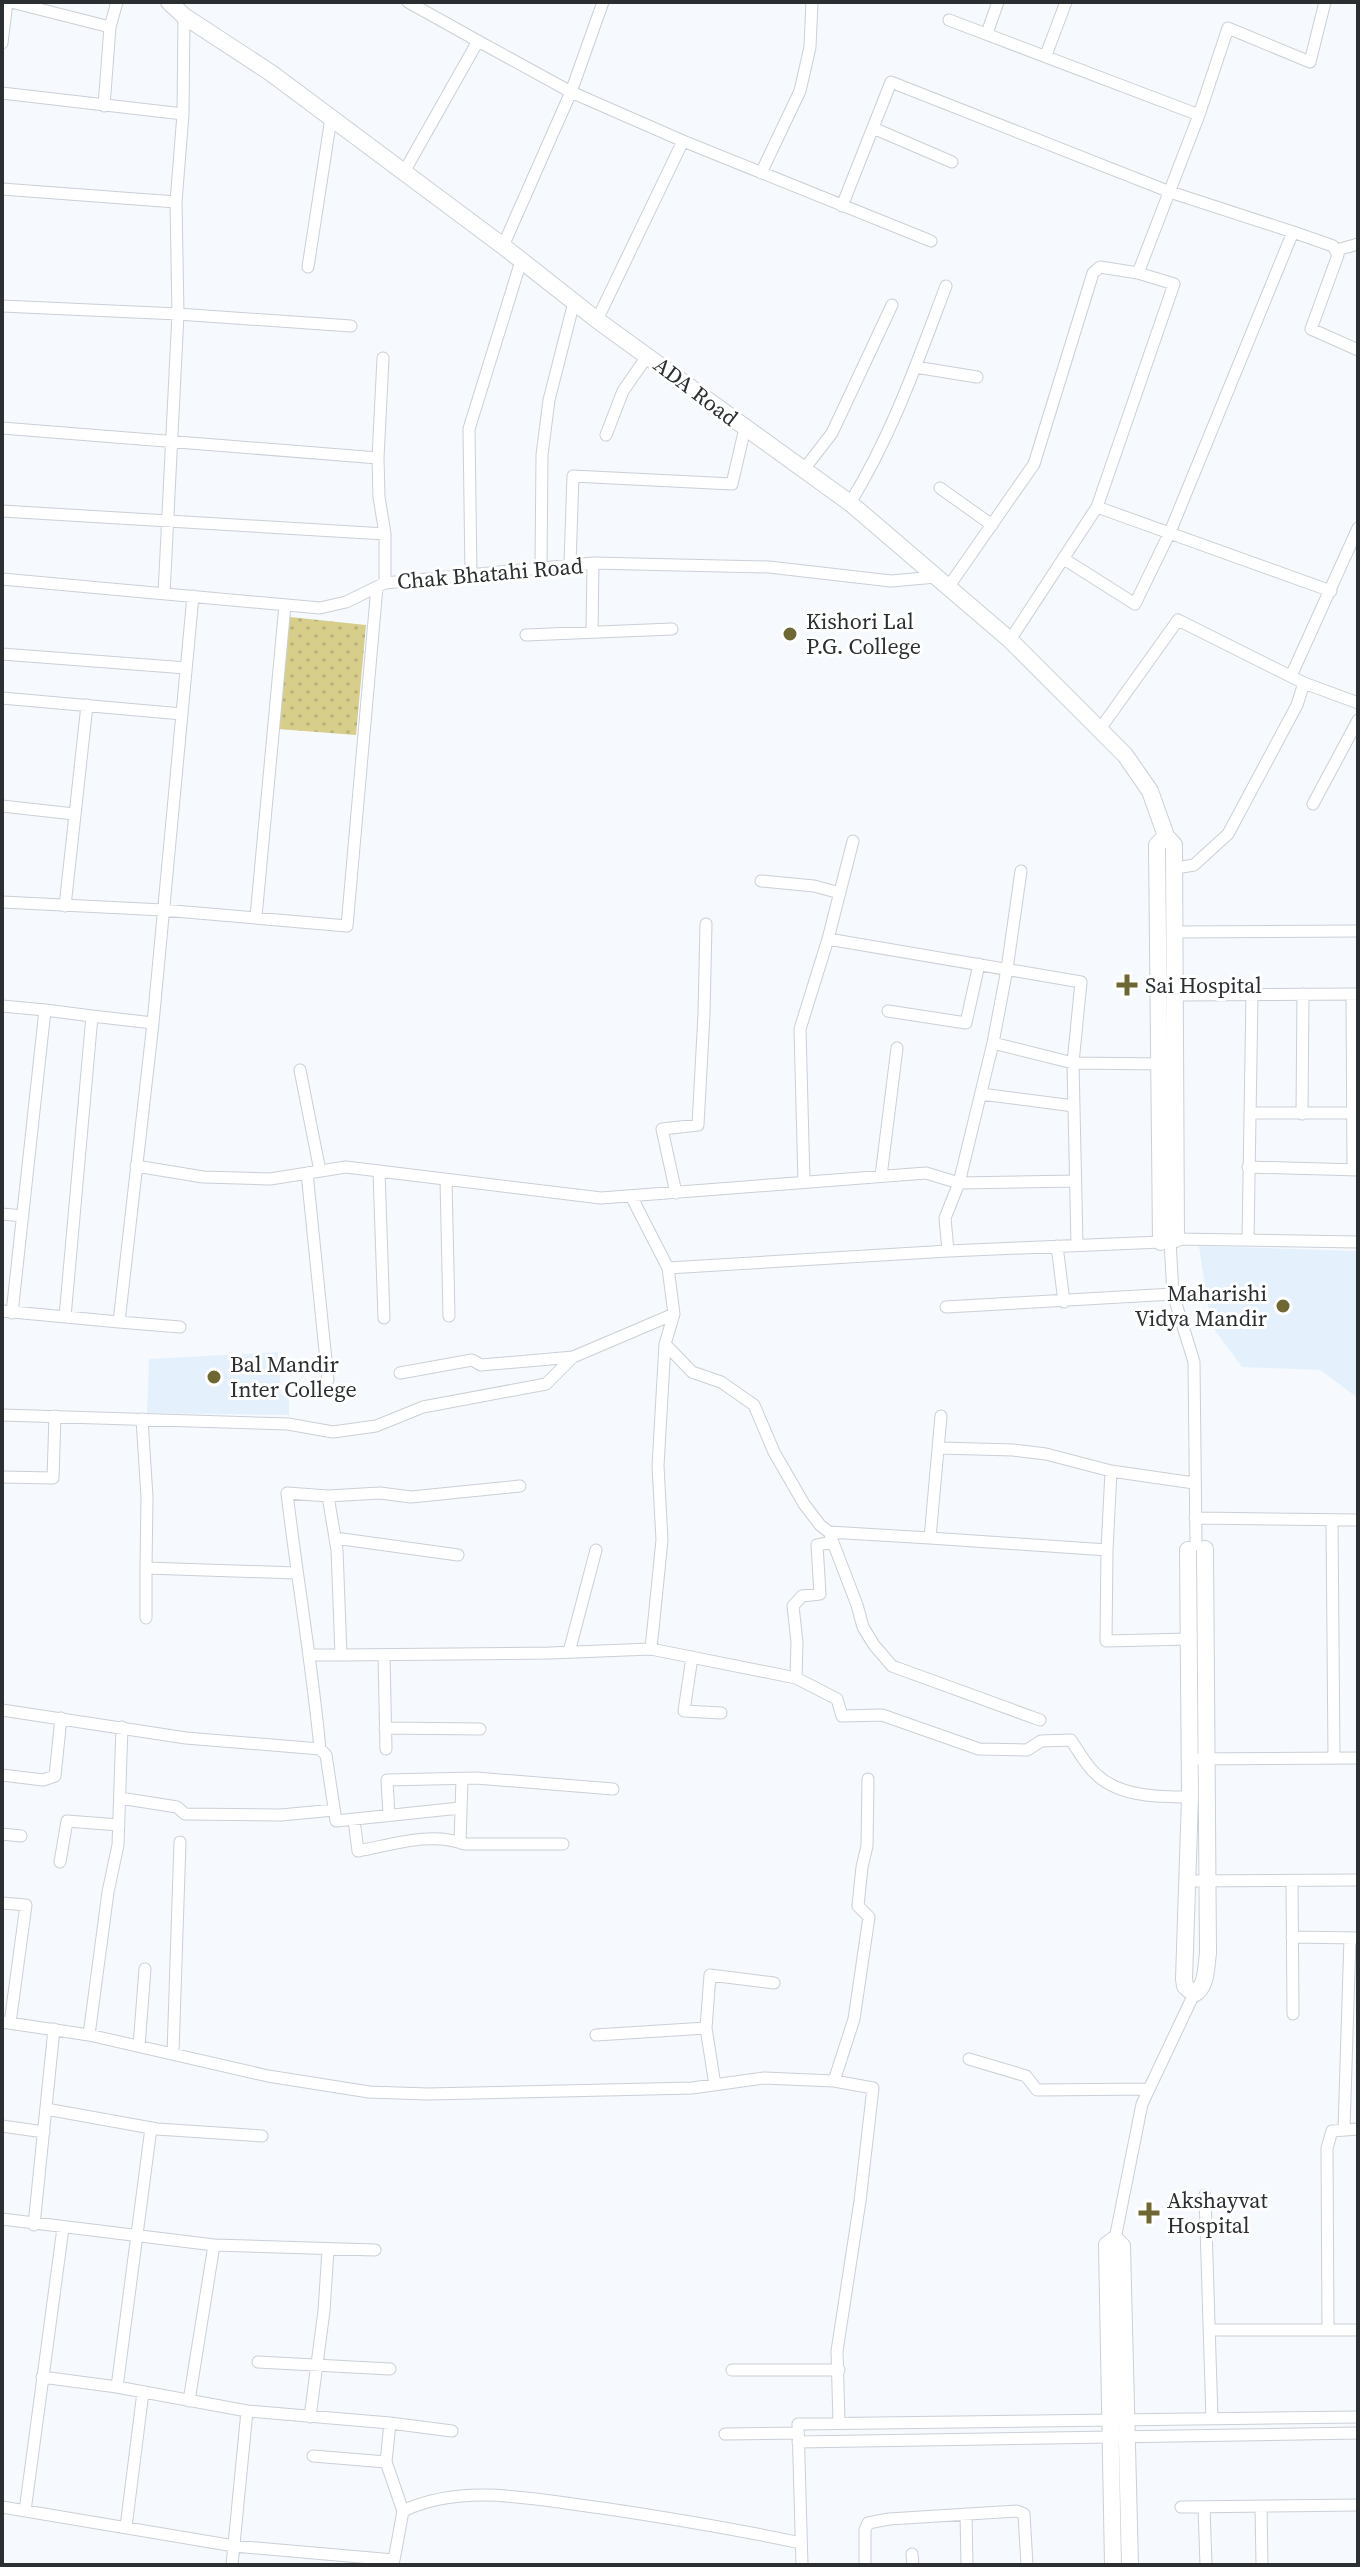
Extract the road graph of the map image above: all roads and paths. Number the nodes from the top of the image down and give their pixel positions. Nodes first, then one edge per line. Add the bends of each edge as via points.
1 (9, 2) edge
2 (117, 2) edge
3 (169, 2) edge
4 (408, 2) edge
5 (603, 2) edge
6 (812, 2) edge
7 (998, 2) edge
8 (1066, 2) edge
9 (1325, 2) edge
10 (184, 16) junction
11 (949, 20) dead end
12 (110, 27) junction
13 (987, 33) junction
14 (478, 41) junction
15 (2, 43) edge
16 (1046, 55) junction
17 (571, 92) junction
18 (2, 93) edge
19 (104, 106) junction
20 (183, 114) junction
21 (1199, 115) junction
22 (331, 118) junction
23 (873, 128) junction
24 (683, 141) junction
25 (952, 162) dead end
26 (404, 172) junction
27 (761, 173) junction
28 (2, 189) edge
29 (1170, 192) junction
30 (176, 202) junction
31 (842, 206) junction
32 (1293, 232) junction
33 (931, 241) dead end
34 (1358, 244) edge
35 (503, 246) junction
36 (1337, 250) junction
37 (521, 261) junction
38 (308, 267) dead end
39 (1138, 273) junction
40 (946, 286) dead end
41 (574, 302) junction
42 (892, 305) dead end
43 (2, 306) edge
44 (178, 314) junction
45 (597, 320) junction
46 (351, 326) dead end
47 (1358, 350) edge
48 (648, 355) junction
49 (383, 358) dead end
50 (915, 367) junction
51 (977, 377) dead end
52 (2, 428) edge
53 (745, 428) junction
54 (606, 435) dead end
55 (171, 443) junction
56 (378, 458) junction
57 (805, 468) junction
58 (940, 488) dead end
59 (850, 503) junction
60 (1097, 507) junction
61 (2, 511) edge
62 (168, 523) junction
63 (992, 525) junction
64 (1358, 528) edge
65 (1170, 532) junction
66 (385, 534) junction
67 (1354, 546) edge
68 (1064, 559) junction
69 (593, 563) junction
70 (570, 564) junction
71 (541, 566) junction
72 (471, 576) junction
73 (2, 579) edge
74 (942, 582) junction
75 (381, 585) junction
76 (1331, 591) junction
77 (164, 594) junction
78 (193, 596) junction
79 (285, 605) junction
80 (672, 629) dead end
81 (592, 632) junction
82 (526, 635) dead end
83 (1010, 640) junction
84 (2, 654) edge
85 (186, 668) junction
86 (1291, 676) junction
87 (1304, 683) junction
88 (2, 698) edge
89 (1358, 703) edge
90 (87, 705) junction
91 (182, 714) junction
92 (1358, 720) edge
93 (1100, 729) junction
94 (1313, 804) dead end
95 (2, 806) edge
96 (74, 814) junction
97 (1166, 836) junction
98 (853, 841) dead end
99 (1176, 868) junction
100 (1021, 871) dead end
101 (761, 881) dead end
102 (840, 893) junction
103 (2, 902) edge
104 (65, 906) junction
105 (163, 910) junction
106 (256, 917) junction
107 (706, 924) dead end
108 (1358, 931) edge
109 (1175, 932) junction
110 (828, 939) junction
111 (979, 964) junction
112 (1007, 969) junction
113 (1303, 994) junction
114 (1355, 994) edge
115 (1175, 995) junction
116 (1252, 995) junction
117 (2, 1006) edge
118 (45, 1010) junction
119 (888, 1011) dead end
120 (92, 1016) junction
121 (153, 1023) junction
122 (993, 1043) junction
123 (897, 1048) dead end
124 (1073, 1063) junction
125 (1158, 1064) junction
126 (1176, 1065) junction
127 (300, 1070) dead end
128 (981, 1094) junction
129 (1074, 1106) junction
130 (1250, 1113) junction
131 (1352, 1113) junction
132 (1302, 1114) junction
133 (136, 1166) junction
134 (1248, 1167) junction
135 (1356, 1170) edge
136 (320, 1171) junction
137 (379, 1172) junction
138 (307, 1173) junction
139 (881, 1176) junction
140 (446, 1180) junction
141 (1075, 1181) junction
142 (804, 1182) junction
143 (959, 1183) junction
144 (676, 1193) junction
145 (631, 1196) junction
146 (2, 1214) edge
147 (23, 1216) junction
148 (1248, 1240) junction
149 (1169, 1241) junction
150 (1358, 1242) edge
151 (1077, 1245) junction
152 (1057, 1246) junction
153 (948, 1251) junction
154 (668, 1268) junction
155 (1173, 1294) junction
156 (1064, 1302) junction
157 (946, 1307) dead end
158 (7, 1312) edge
159 (674, 1314) junction
160 (449, 1316) dead end
161 (65, 1317) junction
162 (384, 1318) dead end
163 (119, 1322) junction
164 (180, 1327) dead end
165 (665, 1344) junction
166 (573, 1357) junction
167 (400, 1373) dead end
168 (328, 1380) dead end
169 (2, 1415) edge
170 (55, 1416) junction
171 (941, 1416) dead end
172 (142, 1419) junction
173 (940, 1448) junction
174 (1111, 1471) junction
175 (2, 1477) edge
176 (1194, 1483) junction
177 (520, 1486) dead end
178 (328, 1496) junction
179 (1195, 1518) junction
180 (1332, 1520) junction
181 (1358, 1520) edge
182 (831, 1537) junction
183 (335, 1538) junction
184 (930, 1538) junction
185 (1196, 1548) junction
186 (596, 1550) dead end
187 (1107, 1550) junction
188 (458, 1555) dead end
189 (146, 1568) junction
190 (296, 1573) junction
191 (146, 1618) dead end
192 (1190, 1639) junction
193 (651, 1649) junction
194 (569, 1652) junction
195 (311, 1655) junction
196 (341, 1655) junction
197 (384, 1655) junction
198 (692, 1657) junction
199 (796, 1678) junction
200 (2, 1710) edge
201 (721, 1713) dead end
202 (61, 1718) junction
203 (1040, 1720) dead end
204 (122, 1727) junction
205 (385, 1728) junction
206 (480, 1729) dead end
207 (320, 1749) junction
208 (386, 1749) dead end
209 (1334, 1758) junction
210 (1358, 1758) edge
211 (1190, 1759) junction
212 (1208, 1759) junction
213 (2, 1775) edge
214 (462, 1779) junction
215 (868, 1779) dead end
216 (613, 1789) dead end
217 (1190, 1797) junction
218 (120, 1798) junction
219 (460, 1808) junction
220 (334, 1810) junction
221 (389, 1815) junction
222 (354, 1820) junction
223 (119, 1825) junction
224 (2, 1834) edge
225 (21, 1836) dead end
226 (180, 1842) dead end
227 (460, 1843) junction
228 (563, 1844) dead end
229 (60, 1862) dead end
230 (1358, 1880) edge
231 (1188, 1881) junction
232 (1208, 1881) junction
233 (1292, 1881) junction
234 (2, 1903) edge
235 (1292, 1937) junction
236 (1354, 1938) edge
237 (145, 1969) dead end
238 (1354, 1982) edge
239 (774, 1983) dead end
240 (1194, 1994) junction
241 (1293, 2014) dead end
242 (6, 2023) edge
243 (706, 2028) junction
244 (54, 2029) junction
245 (89, 2035) junction
246 (596, 2035) dead end
247 (1352, 2041) edge
248 (139, 2046) junction
249 (173, 2053) junction
250 (969, 2059) dead end
251 (834, 2081) junction
252 (715, 2085) junction
253 (1149, 2089) junction
254 (46, 2109) junction
255 (2, 2126) edge
256 (151, 2128) junction
257 (1344, 2129) junction
258 (1358, 2129) edge
259 (44, 2132) junction
260 (262, 2136) dead end
261 (1205, 2195) dead end
262 (2, 2219) edge
263 (34, 2225) junction
264 (63, 2228) junction
265 (138, 2237) junction
266 (1115, 2239) junction
267 (214, 2245) junction
268 (328, 2250) junction
269 (375, 2250) dead end
270 (1211, 2330) junction
271 (1328, 2330) junction
272 (1358, 2330) edge
273 (258, 2362) dead end
274 (317, 2365) junction
275 (390, 2369) dead end
276 (732, 2370) dead end
277 (839, 2370) junction
278 (42, 2377) junction
279 (117, 2387) junction
280 (143, 2392) junction
281 (189, 2401) junction
282 (247, 2411) junction
283 (310, 2417) junction
284 (1358, 2417) edge
285 (1212, 2419) junction
286 (390, 2423) junction
287 (839, 2423) junction
288 (1128, 2428) junction
289 (1110, 2429) junction
290 (452, 2431) dead end
291 (798, 2433) junction
292 (1358, 2433) edge
293 (725, 2434) dead end
294 (313, 2456) dead end
295 (386, 2462) junction
296 (1358, 2505) edge
297 (1261, 2506) junction
298 (2, 2507) edge
299 (1181, 2507) dead end
300 (1204, 2507) junction
301 (25, 2511) junction
302 (403, 2511) junction
303 (966, 2514) junction
304 (126, 2527) junction
305 (801, 2543) junction
306 (234, 2546) junction
307 (312, 2552) junction
308 (232, 2565) edge
309 (311, 2565) edge
310 (802, 2565) edge
311 (865, 2565) edge
312 (967, 2565) edge
313 (1027, 2565) edge
314 (1113, 2565) edge
315 (1130, 2565) edge
316 (1206, 2565) edge
317 (1262, 2565) edge

1 - 12 street
1 - 15 street
2 - 12 street
3 - 10 street, ADA Road
4 - 14 street
5 - 17 street
6 - 27 street via 810,47 800,91
7 - 13 street
8 - 16 street
9 - 21 street via 1310,62 1228,28
10 - 20 street
10 - 22 street, ADA Road
11 - 13 street
12 - 19 street
13 - 16 street
14 - 17 street
14 - 26 street
16 - 21 street
17 - 24 street
17 - 35 street
18 - 19 street
19 - 20 street
20 - 30 street
21 - 29 street
22 - 26 street, ADA Road
22 - 38 street
23 - 25 street
23 - 29 street via 891,82
23 - 31 street
24 - 27 street
24 - 45 street
26 - 35 street, ADA Road
27 - 31 street
28 - 30 street
29 - 32 street
29 - 39 street
30 - 44 street
31 - 33 street
32 - 36 street
32 - 65 street
34 - 36 street
35 - 37 street, ADA Road
36 - 47 street via 1311,329
37 - 41 street, ADA Road
37 - 72 street via 469,429
39 - 60 street via 1174,284
39 - 63 street via 1100,267 1093,273 1034,464
40 - 50 street
41 - 45 street, ADA Road
41 - 71 street via 549,400 542,455
42 - 57 street via 832,433
43 - 44 street
44 - 46 street
44 - 55 street
45 - 48 street, ADA Road
48 - 53 street, ADA Road
48 - 54 street via 623,391
49 - 56 street
50 - 51 street
50 - 59 street via 874,465
52 - 55 street
53 - 57 street, ADA Road
53 - 70 street via 732,484 573,476
55 - 56 street
55 - 62 street
56 - 66 street
57 - 59 street, ADA Road
58 - 63 street
59 - 74 street, ADA Road
60 - 65 street
60 - 68 street
61 - 62 street
62 - 66 street
62 - 77 street
63 - 74 street
64 - 67 street
65 - 68 street via 1135,604
65 - 76 street
66 - 75 street
67 - 76 street
68 - 83 street
69 - 70 street, Chak Bhatahi Road
69 - 74 street, Chak Bhatahi Road via 769,567
69 - 81 street
70 - 71 street, Chak Bhatahi Road
71 - 72 street, Chak Bhatahi Road
72 - 75 street, Chak Bhatahi Road
73 - 77 street, Chak Bhatahi Road
74 - 83 street, ADA Road
75 - 79 street, Chak Bhatahi Road via 320,608
75 - 106 street via 347,926
76 - 86 street
77 - 78 street, Chak Bhatahi Road
78 - 79 street, Chak Bhatahi Road
78 - 85 street
79 - 106 street
80 - 81 street
81 - 82 street
83 - 93 street, ADA Road
84 - 85 street
85 - 91 street
86 - 87 street
86 - 93 street via 1178,620
87 - 89 street
87 - 99 street via 1228,834 1194,865
88 - 90 street
90 - 91 street
90 - 96 street
91 - 105 street
92 - 94 street
93 - 97 street, ADA Road via 1150,791
95 - 96 street
96 - 104 street
97 - 99 street, ADA Road via 1174,845
97 - 125 street via 1157,845
98 - 102 street
99 - 109 street, ADA Road
100 - 112 street
101 - 102 street
102 - 110 street
103 - 104 street
104 - 105 street
105 - 106 street
105 - 121 street
107 - 144 street via 698,1125 662,1129
108 - 109 street
109 - 115 street, ADA Road
110 - 111 street
110 - 142 street via 800,1029
111 - 112 street
111 - 119 street via 966,1023
112 - 122 street
112 - 124 street via 1081,982
113 - 114 street
113 - 116 street
113 - 132 street
114 - 131 street
115 - 116 street
115 - 126 street, ADA Road
116 - 130 street
117 - 118 street
118 - 120 street
118 - 147 street
120 - 121 street
120 - 161 street
121 - 133 street
122 - 124 street
122 - 128 street
123 - 139 street
124 - 125 street
124 - 129 street
125 - 126 street
125 - 149 street
126 - 149 street, ADA Road
127 - 136 street
128 - 129 street
128 - 143 street
129 - 141 street
130 - 132 street
130 - 134 street
131 - 132 street
131 - 135 street
133 - 138 street via 203,1177 270,1179
133 - 163 street
134 - 135 street
134 - 148 street
136 - 137 street via 346,1167
136 - 138 street
137 - 140 street
137 - 162 street
138 - 168 street
139 - 142 street
139 - 143 street via 926,1173
140 - 145 street via 601,1198
140 - 160 street
141 - 143 street
141 - 151 street
142 - 144 street
143 - 153 street via 945,1218
144 - 145 street
145 - 154 street
146 - 147 street
147 - 158 street
148 - 149 street
148 - 150 street
149 - 151 street
149 - 155 street
151 - 152 street
152 - 153 street
152 - 156 street
153 - 154 street
154 - 159 street
155 - 156 street
155 - 176 street via 1194,1362
156 - 157 street
158 - 161 street
159 - 165 street
159 - 166 street
161 - 163 street
163 - 164 street
165 - 182 street via 692,1372 721,1382 754,1405 804,1504
165 - 193 street via 658,1466 662,1540
166 - 167 street via 481,1365 472,1360
166 - 172 street via 546,1384 423,1407 376,1426 333,1432 288,1424
169 - 170 street
170 - 172 street
170 - 175 street via 53,1478
171 - 173 street
172 - 189 street
173 - 174 street via 1046,1454
173 - 184 street
174 - 176 street
174 - 187 street
176 - 179 street
177 - 178 street via 411,1497
178 - 183 street
178 - 190 street via 287,1493
179 - 180 street
179 - 185 street
180 - 181 street
180 - 209 street
182 - 184 street
182 - 199 street via 817,1545 820,1594 802,1596 793,1606
182 - 203 street via 863,1627 892,1666
183 - 188 street
183 - 196 street
184 - 187 street
185 - 192 street
185 - 212 street
186 - 194 street
187 - 192 street via 1106,1641
189 - 190 street
189 - 191 street
190 - 195 street
192 - 211 street
193 - 194 street
193 - 198 street
194 - 197 street
195 - 196 street
195 - 207 street
196 - 197 street
197 - 205 street
198 - 199 street
198 - 201 street via 684,1711
199 - 217 street via 837,1699 842,1716 882,1715 979,1749 1027,1750 1041,1741 1071,1740 1098,1777 1155,1797
200 - 202 street
202 - 204 street
202 - 213 street via 55,1776 43,1780
204 - 207 street
204 - 218 street
205 - 206 street
205 - 208 street
207 - 220 street via 326,1755
209 - 210 street
209 - 212 street
211 - 212 street
211 - 217 street
212 - 232 street
214 - 216 street
214 - 219 street
214 - 221 street via 387,1780
215 - 251 street via 867,1846 858,1906 869,1917 854,2019
217 - 231 street
218 - 220 street via 177,1807 185,1814
218 - 223 street
219 - 221 street
219 - 227 street
220 - 222 street via 336,1821
221 - 222 street
222 - 227 street via 358,1851 417,1840
223 - 229 street via 67,1821
223 - 245 street
224 - 225 street
226 - 249 street
227 - 228 street
230 - 233 street
231 - 232 street
231 - 240 street via 1184,1979
232 - 233 street
232 - 240 street via 1208,1953 1204,1980
233 - 235 street
234 - 242 street via 26,1905
235 - 236 street
235 - 241 street
236 - 238 street
237 - 248 street
238 - 247 street
239 - 243 street via 710,1975
240 - 253 street
242 - 244 street
243 - 246 street
243 - 252 street
244 - 245 street
244 - 254 street
245 - 248 street
247 - 257 street
248 - 249 street
249 - 252 street via 268,2076 369,2092
250 - 253 street via 1026,2076 1037,2090
251 - 252 street via 764,2078
251 - 277 street via 873,2088 837,2351
253 - 266 street
254 - 256 street
254 - 259 street
255 - 259 street
256 - 260 street
256 - 265 street
257 - 258 street
257 - 271 street via 1332,2131 1327,2148
259 - 263 street
261 - 270 street
262 - 263 street
263 - 264 street
264 - 265 street
264 - 278 street
265 - 267 street
265 - 279 street
266 - 288 street via 1122,2246
266 - 289 street via 1107,2245
267 - 268 street
267 - 281 street
268 - 269 street
268 - 274 street
270 - 271 street
270 - 285 street
271 - 272 street
273 - 274 street
274 - 275 street
274 - 283 street
276 - 277 street
277 - 287 street
278 - 279 street
278 - 301 street
279 - 280 street
280 - 281 street
280 - 304 street
281 - 282 street
282 - 283 street
282 - 306 street
283 - 286 street
284 - 285 street
285 - 288 street
286 - 290 street
286 - 295 street
287 - 289 street
287 - 291 street
288 - 289 street
288 - 292 street
288 - 315 street
289 - 291 street
289 - 314 street
291 - 293 street
291 - 305 street
294 - 295 street
295 - 302 street
296 - 297 street
297 - 300 street
297 - 317 street
298 - 301 street
299 - 300 street
300 - 316 street
301 - 304 street
302 - 305 street via 456,2497 515,2496 702,2522
302 - 307 street via 394,2560
303 - 311 street via 868,2523
303 - 312 street
303 - 313 street via 1024,2514
304 - 306 street
305 - 310 street
306 - 307 street
306 - 308 street
307 - 309 street

